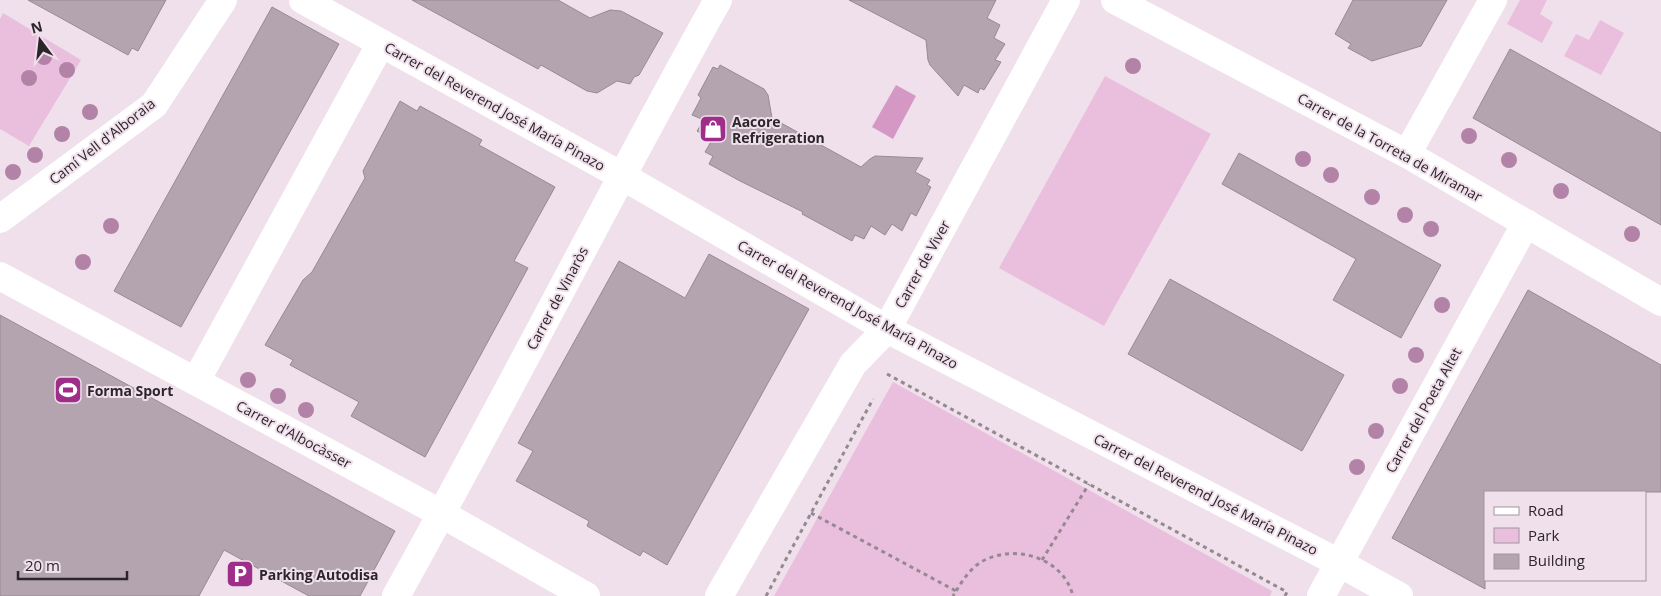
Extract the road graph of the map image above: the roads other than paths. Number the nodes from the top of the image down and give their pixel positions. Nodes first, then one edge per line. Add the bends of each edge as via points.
1 (223, 0) edge
2 (303, 0) edge
3 (718, 0) edge
4 (1066, 0) edge
5 (1115, 0) edge
6 (1493, 0) edge
7 (380, 43) junction
8 (1407, 154) junction
9 (622, 176) junction
10 (0, 219) edge
11 (1526, 223) junction
12 (0, 276) edge
13 (1661, 302) edge
14 (887, 329) junction
15 (196, 381) junction
16 (442, 514) junction
17 (1339, 563) junction
18 (396, 596) edge
19 (586, 596) edge
20 (719, 596) edge
21 (1321, 596) edge
22 (1399, 596) edge

1 - 10 street, Camí Vell d'Alboraia via 154,105
2 - 7 street, Carrer del Reverend José María Pinazo
3 - 9 street, Carrer de Vinaròs
4 - 14 street, Carrer de Viver
5 - 8 street, Carrer de la Torreta de Miramar
6 - 8 street
7 - 9 street, Carrer del Reverend José María Pinazo
7 - 15 street
8 - 11 street, Carrer de la Torreta de Miramar
9 - 14 street, Carrer del Reverend José María Pinazo
9 - 16 street, Carrer de Vinaròs
11 - 13 street, Carrer de la Torreta de Miramar
11 - 17 street, Carrer del Poeta Altet
12 - 15 street, Carrer d'Albocàsser
14 - 17 street, Carrer del Reverend José María Pinazo
14 - 20 street, Carrer de Viver via 853,364
15 - 16 street, Carrer d'Albocàsser
16 - 18 street, Carrer de Vinaròs
16 - 19 street, Carrer d'Albocàsser
17 - 21 street, Carrer del Poeta Altet
17 - 22 street, Carrer del Reverend José María Pinazo

